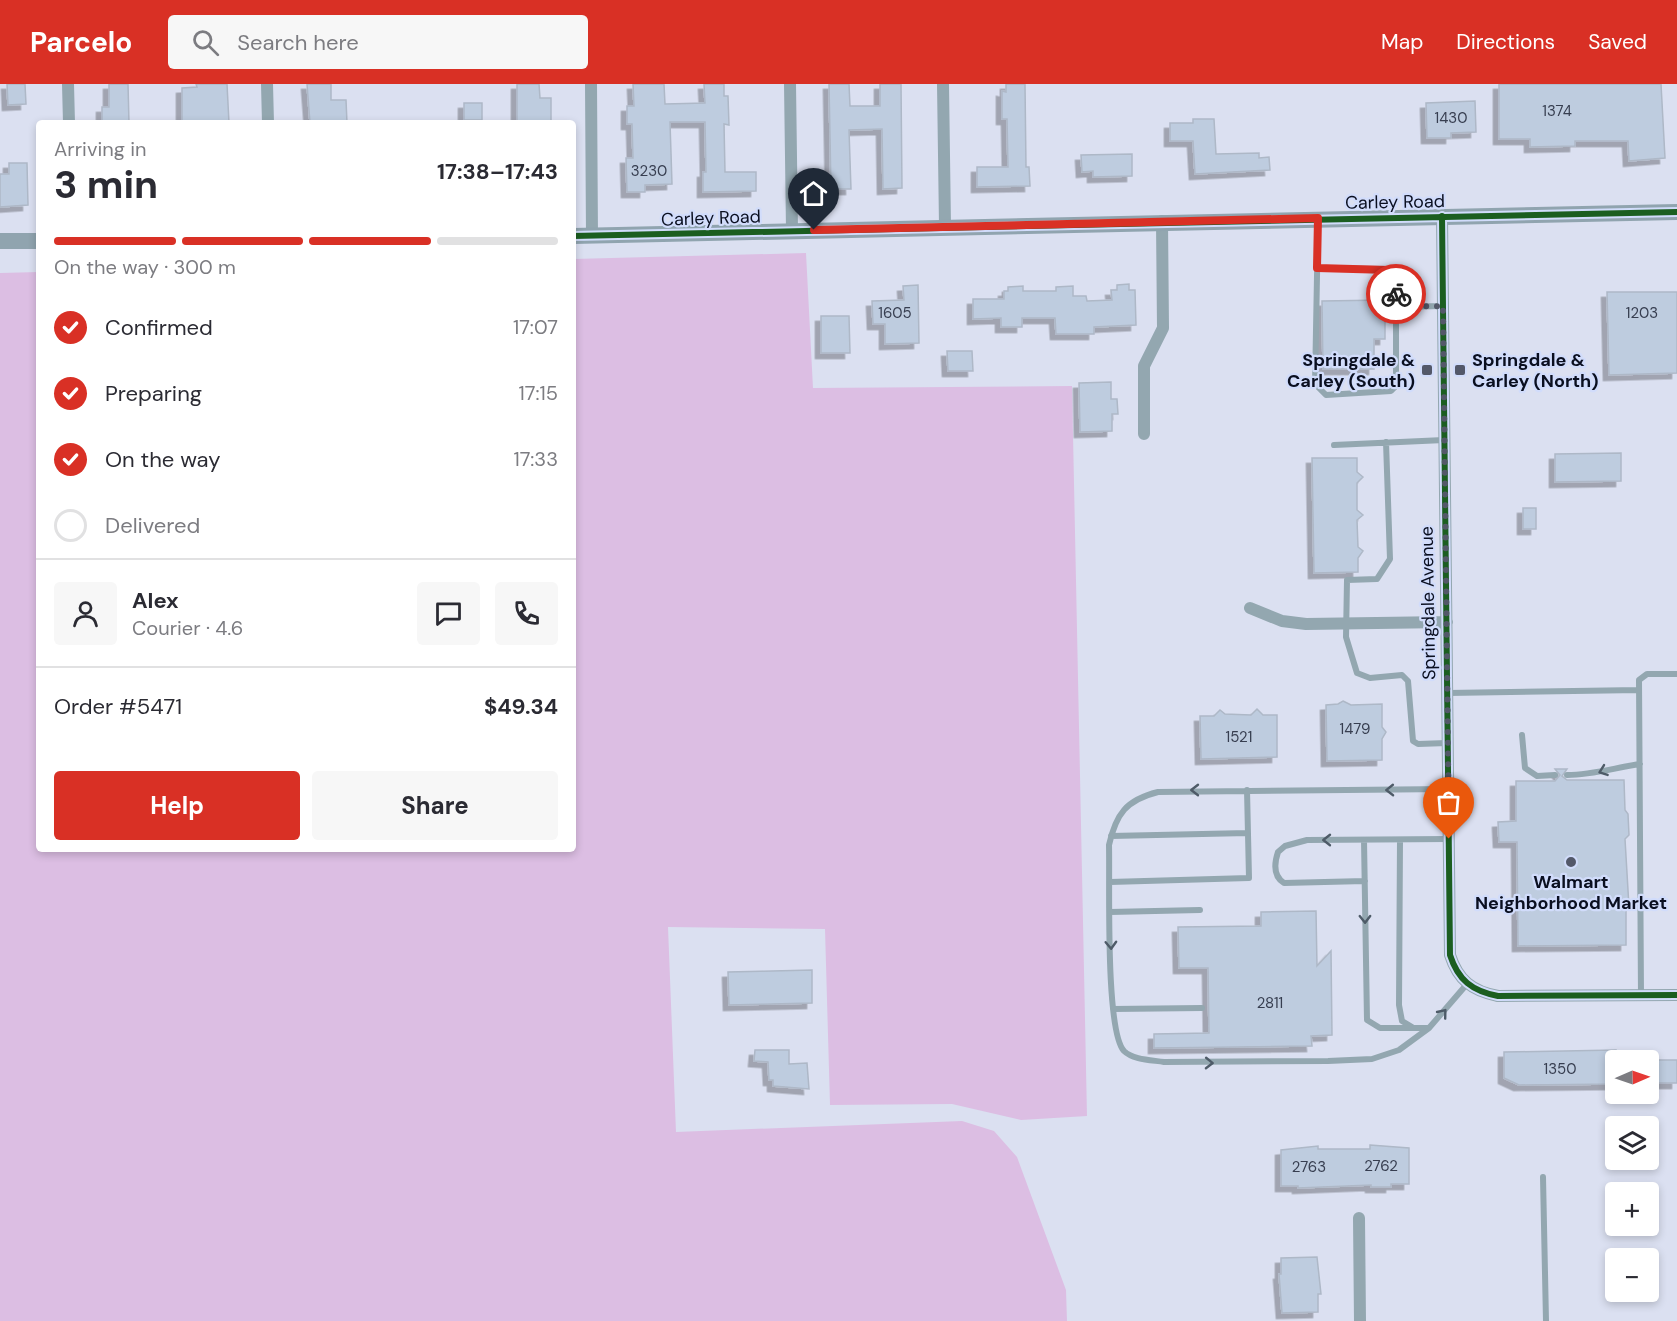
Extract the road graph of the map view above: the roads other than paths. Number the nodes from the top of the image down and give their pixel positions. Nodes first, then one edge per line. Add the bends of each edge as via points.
1 (68, 84) edge
2 (267, 84) edge
3 (591, 84) edge
4 (790, 84) edge
5 (943, 84) edge
6 (69, 120) edge
7 (268, 120) edge
8 (1677, 212) edge
9 (1442, 216) junction
10 (1318, 218) junction
11 (1162, 221) junction
12 (945, 226) junction
13 (792, 230) junction
14 (576, 236) edge
15 (592, 236) junction
16 (0, 241) edge
17 (36, 241) edge
18 (1317, 268) junction
19 (1443, 306) junction
20 (1396, 307) junction
21 (1144, 434) dead end
22 (1445, 440) junction
23 (1386, 442) junction
24 (1334, 445) dead end
25 (1250, 608) dead end
26 (1446, 622) junction
27 (1345, 624) junction
28 (1677, 674) edge
29 (1639, 690) junction
30 (1447, 693) junction
31 (1522, 735) dead end
32 (1448, 743) junction
33 (1640, 764) junction
34 (1567, 775) dead end
35 (1555, 776) dead end
36 (1448, 789) junction
37 (1247, 790) junction
38 (1248, 833) junction
39 (1111, 836) junction
40 (1449, 839) junction
41 (1364, 840) junction
42 (1400, 840) junction
43 (1365, 881) junction
44 (1110, 882) junction
45 (1200, 910) dead end
46 (1110, 912) junction
47 (1467, 984) junction
48 (1641, 993) junction
49 (1677, 995) edge
50 (1202, 1008) dead end
51 (1113, 1009) junction
52 (1413, 1028) junction
53 (1429, 1028) junction
54 (1543, 1177) dead end
55 (1359, 1218) dead end
56 (1360, 1321) edge
57 (1546, 1321) edge

1 - 6 street
2 - 7 street
3 - 15 street
4 - 13 street
5 - 12 street
8 - 9 street, Carley Road
9 - 10 street, Carley Road
9 - 19 street, Springdale Avenue
10 - 11 street, Carley Road
10 - 18 lane
11 - 12 street, Carley Road
11 - 21 street via 1163,328 1143,366
12 - 13 street, Carley Road
13 - 15 street, Carley Road
14 - 15 street, Carley Road
16 - 17 street
18 - 20 lane via 1389,270 1396,285
18 - 20 lane via 1315,384 1326,395 1391,391 1396,386
19 - 20 lane
19 - 22 street, Springdale Avenue
22 - 23 lane
22 - 26 street, Springdale Avenue
23 - 24 lane
23 - 27 lane via 1390,559 1377,579 1347,580
25 - 27 street via 1282,621
26 - 27 street
26 - 30 street, Springdale Avenue
27 - 32 lane via 1357,673 1370,678 1402,675 1408,681 1413,741
28 - 29 lane via 1642,676
29 - 30 lane
29 - 33 lane
30 - 32 street, Springdale Avenue
31 - 35 lane via 1525,768 1537,776
32 - 36 street, Springdale Avenue
33 -> 34 lane
33 - 48 lane
36 -> 37 lane
36 - 40 street, Springdale Avenue
37 - 38 lane
37 -> 39 lane via 1183,790 1142,796 1122,812
38 - 39 lane
38 - 44 lane via 1249,878
39 - 44 lane
40 - 42 lane
40 - 47 street, Springdale Avenue via 1450,955 1456,972
41 - 42 lane
41 - 43 lane
41 -> 43 lane via 1294,842 1278,852 1275,872 1284,883
42 - 52 lane via 1399,1005 1402,1021
43 -> 52 lane via 1367,1020 1380,1028
44 - 46 lane
45 - 46 lane
46 -> 51 lane
47 - 48 street via 1480,993 1498,996
53 -> 47 lane
48 - 49 street
50 - 51 lane
51 -> 53 lane via 1117,1040 1125,1052 1164,1062 1372,1059 1399,1050
52 - 53 lane
54 - 57 lane
55 - 56 street

